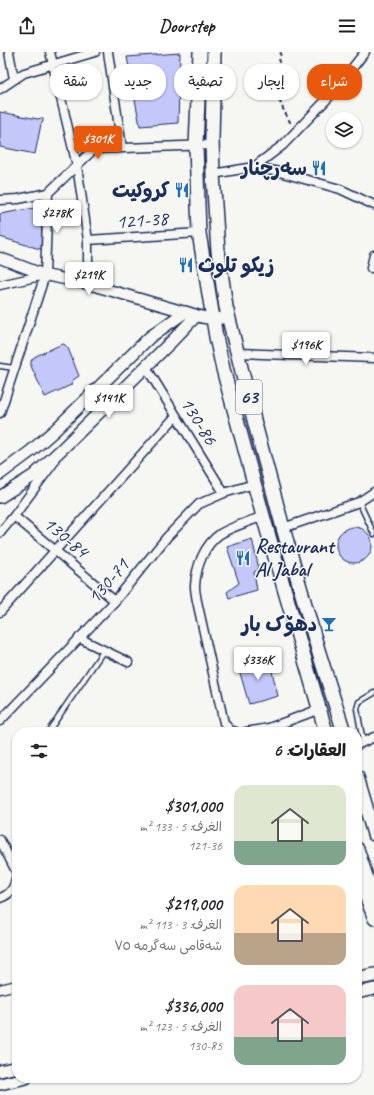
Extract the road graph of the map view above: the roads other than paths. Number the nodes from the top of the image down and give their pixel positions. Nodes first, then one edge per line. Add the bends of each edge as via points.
1 (9, 52) edge
2 (50, 52) edge
3 (96, 52) edge
4 (108, 52) edge
5 (200, 52) edge
6 (214, 52) edge
7 (365, 52) edge
8 (53, 64) joint
9 (50, 65) edge
10 (14, 79) junction
11 (0, 89) edge
12 (61, 100) edge
13 (212, 145) junction
14 (196, 146) junction
15 (122, 148) junction
16 (77, 166) junction
17 (254, 167) junction
18 (213, 174) junction
19 (48, 192) junction
20 (0, 200) edge
21 (374, 205) edge
22 (199, 233) junction
23 (88, 240) junction
24 (374, 255) edge
25 (0, 258) edge
26 (371, 268) dead end
27 (45, 275) junction
28 (88, 284) junction
29 (0, 285) edge
30 (185, 312) junction
31 (196, 316) junction
32 (228, 317) junction
33 (213, 319) junction
34 (238, 353) junction
35 (374, 358) edge
36 (0, 366) edge
37 (146, 367) junction
38 (14, 368) junction
39 (93, 393) junction
40 (106, 405) junction
41 (0, 413) edge
42 (176, 416) junction
43 (63, 448) junction
44 (0, 474) edge
45 (254, 484) junction
46 (374, 492) edge
47 (224, 493) junction
48 (0, 497) edge
49 (360, 502) junction
50 (14, 516) junction
51 (263, 516) junction
52 (283, 528) junction
53 (0, 533) edge
54 (374, 534) edge
55 (55, 550) junction
56 (115, 600) junction
57 (0, 612) edge
58 (79, 638) junction
59 (104, 650) junction
60 (128, 662) dead end
61 (374, 693) edge
62 (320, 709) junction
63 (0, 721) edge
64 (51, 727) edge
65 (227, 727) edge
66 (277, 727) edge
67 (325, 727) edge
68 (342, 727) edge
69 (359, 727) edge
70 (374, 737) edge
71 (362, 743) edge
72 (362, 794) edge
73 (374, 834) edge
74 (0, 840) edge
75 (12, 864) edge
76 (362, 864) edge
77 (362, 888) edge
78 (12, 889) edge
79 (0, 898) edge
80 (374, 900) edge
81 (374, 919) edge
82 (12, 986) edge
83 (0, 989) edge
84 (374, 989) edge
85 (362, 992) edge
86 (12, 1067) edge
87 (0, 1071) edge
88 (12, 1081) edge
89 (0, 1084) edge

1 - 10 street
2 - 8 street
3 - 8 street
4 - 15 street
5 - 14 main road, 63
6 - 13 main road, 63
7 - 17 street via 331,95 295,133
9 - 10 street
10 - 11 street
12 - 16 street
13 - 14 street
13 - 18 main road, 63
14 - 15 street
14 - 22 main road, 63
15 - 16 street via 94,150
16 - 19 street
16 - 23 street
17 - 18 street
17 - 21 street via 340,189
18 - 32 main road, 63 via 218,251
19 - 20 street
19 - 27 street
22 - 23 street, 121-38
22 - 33 main road, 63
23 - 28 street
24 - 26 street
25 - 27 street
27 - 28 street
27 - 29 street
27 - 38 street
28 - 30 street
30 - 31 main road
30 - 39 main road via 139,346
31 - 33 main road
31 - 37 main road
32 - 33 main road
32 - 34 main road, 63
33 - 45 main road, 63 via 223,370
34 - 35 street
34 - 52 main road, 63
36 - 38 lane
37 - 40 main road
37 - 42 street, 130-86
38 - 41 street
39 - 40 main road
39 - 44 main road via 31,451
40 - 43 main road
42 - 47 street, 130-86
42 - 55 street
43 - 48 main road via 33,476
43 - 50 street
45 - 47 street, 130-71
45 - 51 main road, 63
46 - 49 street
47 - 56 street, 130-71 via 199,504 167,537
49 - 52 street
49 - 54 lane
50 - 53 street
50 - 55 street, 130-84
51 - 62 main road, 63
51 - 65 street via 219,534 209,544 197,572 197,601 224,723
52 - 68 main road, 63
55 - 56 street, 130-84
55 - 57 street
56 - 58 street, 130-71
58 - 59 street
58 - 63 street, 130-71
59 - 60 street
59 - 64 lane
61 - 69 lane via 359,702
62 - 66 street
62 - 67 main road, 63
70 - 71 street
72 - 73 main road
74 - 75 street
76 - 80 main road
77 - 81 main road
78 - 79 street
82 - 83 street
84 - 85 main road
86 - 87 main road
88 - 89 main road

